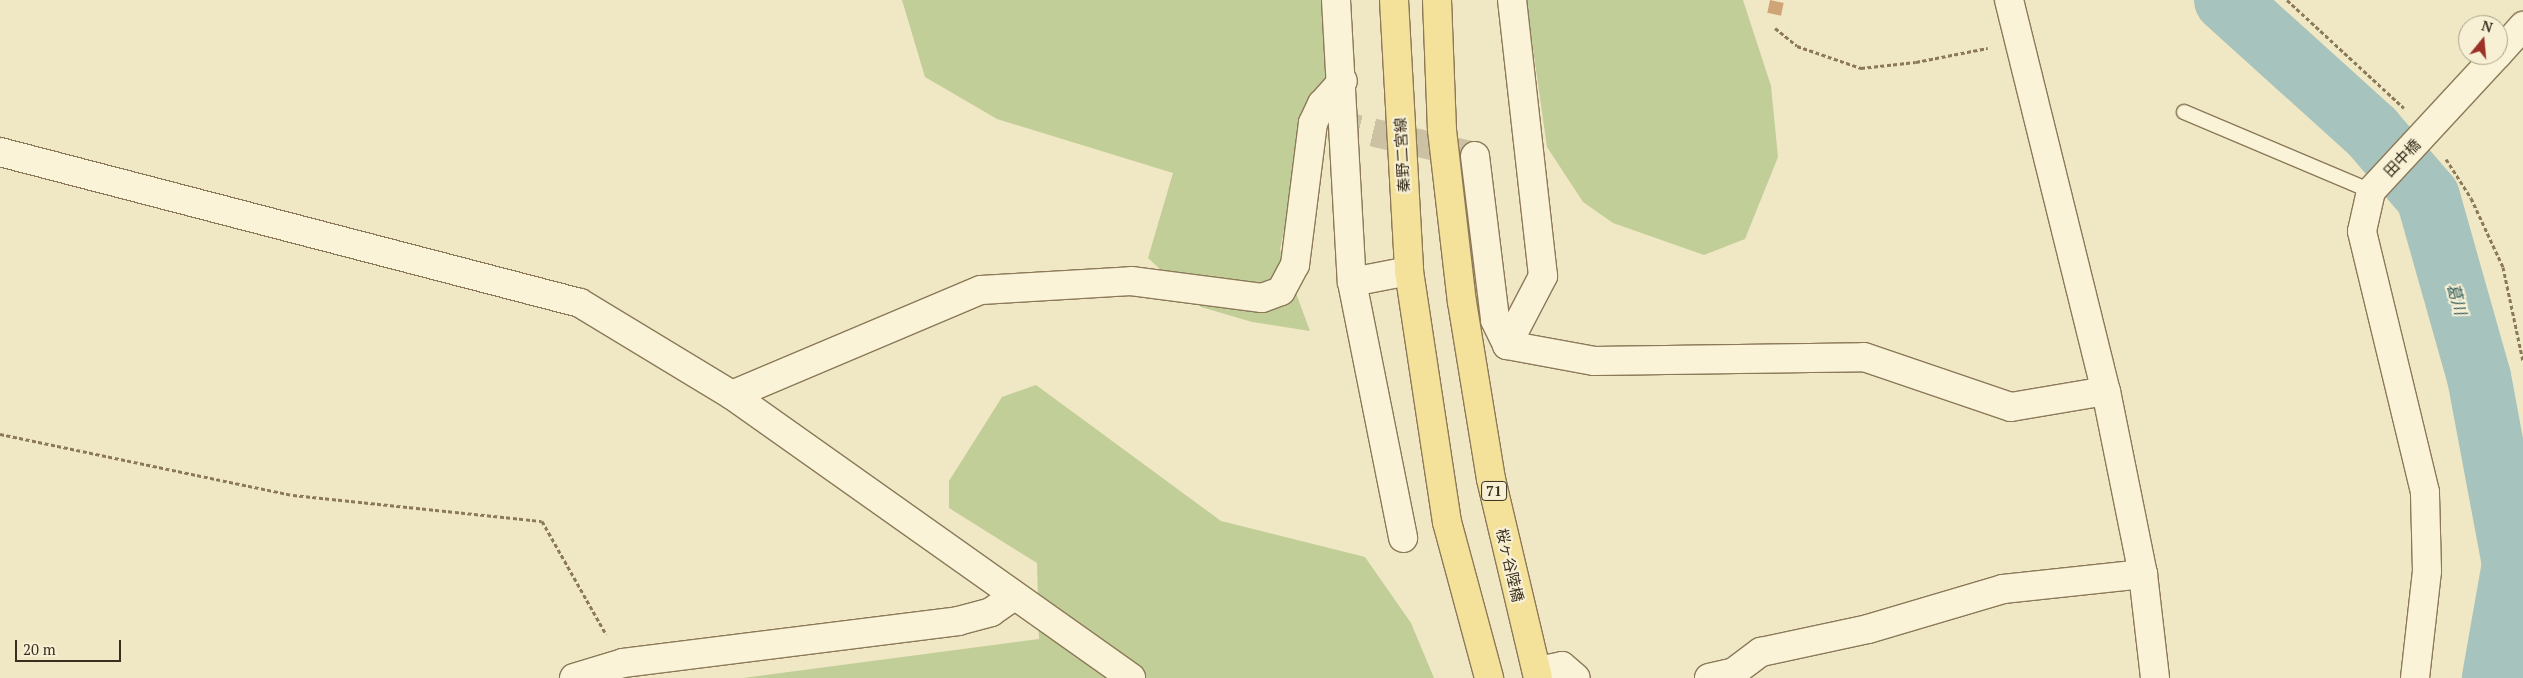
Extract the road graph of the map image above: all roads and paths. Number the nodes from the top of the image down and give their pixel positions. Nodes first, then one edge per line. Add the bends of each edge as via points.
1 (1336, 0) edge
2 (1394, 0) edge
3 (1437, 0) edge
4 (1512, 0) edge
5 (2009, 0) edge
6 (2287, 0) edge
7 (2523, 26) edge
8 (1775, 28) dead end
9 (2020, 42) junction
10 (2508, 43) edge
11 (2488, 65) edge
12 (1343, 81) junction
13 (2184, 112) dead end
14 (2426, 134) junction
15 (0, 152) edge
16 (1475, 156) dead end
17 (2376, 186) junction
18 (1409, 271) junction
19 (1352, 282) junction
20 (1507, 345) junction
21 (2523, 361) edge
22 (2106, 391) junction
23 (732, 395) junction
24 (0, 434) edge
25 (1403, 538) dead end
26 (2143, 574) junction
27 (1014, 596) junction
28 (623, 663) junction
29 (574, 678) edge
30 (1131, 678) edge
31 (1489, 678) edge
32 (1538, 678) edge
33 (1546, 678) edge
34 (1576, 678) edge
35 (1709, 678) edge
36 (2155, 678) edge
37 (2415, 678) edge

1 - 12 street
2 - 18 main road, 秦野二宮線
3 - 32 main road, 桜ヶ谷陸橋 / 71 via 1442,130 1462,302 1491,480
4 - 20 street via 1543,276
5 - 9 street
6 - 14 path
7 - 10 street, 田中橋
8 - 9 path via 1797,46 1861,68 1916,62
9 - 22 street
11 - 14 street, 田中橋
12 - 19 street
12 - 23 street via 1322,104 1313,123 1297,256 1281,292 1262,298 1131,281 981,290
13 - 17 lane
14 - 17 street, 田中橋
14 - 21 path via 2471,198 2503,268
15 - 23 street via 580,303
16 - 20 street via 1495,320
17 - 37 street via 2362,231 2425,492 2428,571
18 - 19 street
18 - 31 main road, 秦野二宮線 via 1447,522
19 - 25 street
20 - 22 street via 1594,361 1864,357 2011,407
22 - 26 street
23 - 27 street
24 - 28 path via 293,495 542,521
26 - 35 street via 2003,589 1868,629 1761,652 1734,672
26 - 36 street
27 - 28 street via 991,612 958,621
27 - 30 street
28 - 29 street
33 - 34 street via 1548,669 1562,666

